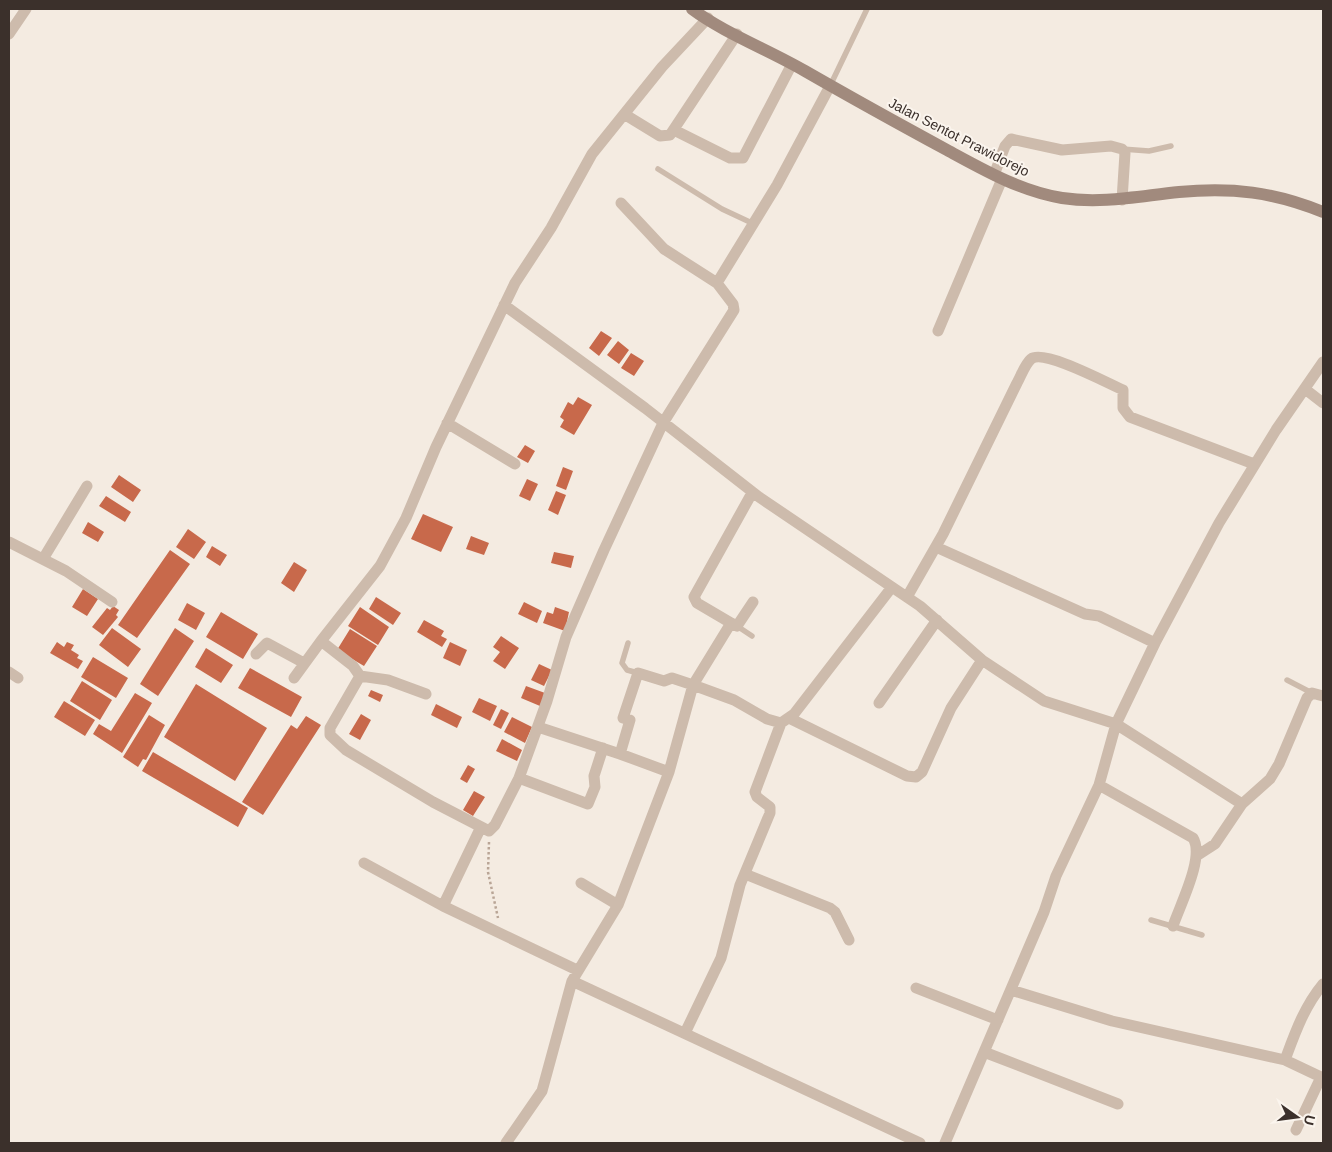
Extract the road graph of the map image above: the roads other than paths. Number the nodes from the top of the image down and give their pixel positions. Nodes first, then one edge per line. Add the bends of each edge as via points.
1 (26, 9) edge
2 (692, 9) edge
3 (867, 9) edge
4 (708, 18) junction
5 (9, 34) edge
6 (737, 34) junction
7 (792, 64) junction
8 (832, 82) junction
9 (624, 114) junction
10 (674, 130) junction
11 (1172, 146) dead end
12 (1122, 149) junction
13 (658, 169) dead end
14 (998, 177) junction
15 (1123, 196) junction
16 (621, 203) dead end
17 (1323, 212) edge
18 (754, 224) junction
19 (717, 284) junction
20 (504, 305) junction
21 (938, 331) dead end
22 (1323, 362) edge
23 (1305, 390) junction
24 (1323, 403) edge
25 (447, 423) junction
26 (664, 423) junction
27 (515, 464) dead end
28 (1254, 464) junction
29 (87, 486) dead end
30 (752, 492) junction
31 (9, 542) edge
32 (936, 547) junction
33 (43, 558) junction
34 (892, 586) junction
35 (907, 597) junction
36 (112, 602) dead end
37 (754, 602) dead end
38 (937, 620) junction
39 (734, 625) junction
40 (752, 636) dead end
41 (321, 640) junction
42 (628, 643) dead end
43 (1155, 643) junction
44 (256, 654) dead end
45 (982, 660) junction
46 (304, 663) junction
47 (638, 673) junction
48 (360, 676) junction
49 (294, 678) dead end
50 (1287, 680) dead end
51 (693, 685) junction
52 (426, 694) dead end
53 (1317, 694) edge
54 (879, 703) dead end
55 (785, 721) junction
56 (1116, 724) junction
57 (538, 726) junction
58 (603, 748) junction
59 (620, 754) junction
60 (669, 772) junction
61 (519, 778) junction
62 (1099, 784) junction
63 (1242, 804) junction
64 (485, 829) junction
65 (1198, 855) junction
66 (364, 863) dead end
67 (745, 874) junction
68 (581, 883) dead end
69 (618, 905) junction
70 (443, 906) junction
71 (1151, 920) dead end
72 (1173, 926) junction
73 (1202, 934) dead end
74 (848, 940) dead end
75 (574, 976) junction
76 (1323, 984) edge
77 (916, 988) dead end
78 (1011, 990) junction
79 (998, 1020) junction
80 (685, 1033) junction
81 (984, 1052) junction
82 (1285, 1060) junction
83 (1322, 1078) edge
84 (1118, 1104) dead end
85 (1296, 1130) dead end
86 (506, 1143) edge
87 (920, 1143) edge
88 (945, 1143) edge

1 - 5 street
2 - 4 main road, Jalan Sentot Prawidorejo
3 - 8 lane
4 - 6 main road, Jalan Sentot Prawidorejo
4 - 9 street
6 - 7 main road, Jalan Sentot Prawidorejo
6 - 10 street
7 - 8 main road, Jalan Sentot Prawidorejo
7 - 10 street via 743,158 730,158
8 - 14 main road, Jalan Sentot Prawidorejo
8 - 18 street
9 - 10 street via 660,136 670,135
9 - 20 street via 592,154
11 - 12 lane via 1149,150
12 - 14 street via 1111,146 1062,150 1011,139 998,162
12 - 15 street via 1125,153
13 - 18 lane via 722,209
14 - 15 main road, Jalan Sentot Prawidorejo via 1061,198 1092,201
14 - 21 street
15 - 17 main road, Jalan Sentot Prawidorejo via 1253,191 1300,202
16 - 19 street via 664,249
18 - 19 street
19 - 26 street via 734,310
20 - 25 street
20 - 26 street
22 - 23 street
23 - 24 street
23 - 28 street
25 - 27 street
25 - 41 street via 406,518 380,566
26 - 30 street
26 - 57 street via 566,638
28 - 32 street via 1130,417 1123,408 1123,390 1056,360 1037,357 1030,360 1017,383
28 - 43 street via 1214,530
29 - 33 street
30 - 34 street
30 - 39 street via 694,594 697,603
31 - 33 street
32 - 35 street
32 - 43 street
33 - 36 street
34 - 35 street
34 - 55 street
35 - 38 street
37 - 39 street
38 - 45 street
38 - 54 street
39 - 40 lane
39 - 51 street
41 - 46 street
41 - 48 street via 353,666
42 - 47 lane via 622,663 627,670
43 - 56 street
44 - 46 street via 266,643
45 - 55 street via 950,708 924,767 916,777
45 - 56 street via 1044,701
46 - 49 street
47 - 51 street
47 - 59 street via 623,718 630,720
48 - 52 street via 388,680
48 - 64 street via 330,728 330,734 346,750
50 - 53 lane
51 - 55 street via 734,700 767,719
51 - 60 street
53 - 63 street via 1307,698 1275,771
55 - 67 street via 755,792 770,808 770,813
56 - 62 street
56 - 63 street
57 - 58 street
57 - 61 street
58 - 59 street
58 - 61 street via 588,804
59 - 60 street
60 - 69 street
61 - 64 street via 495,825
62 - 65 street via 1193,838
62 - 78 street via 1056,876
63 - 65 street via 1215,844
64 - 70 street
65 - 72 street
66 - 70 street
67 - 74 street via 830,908
67 - 80 street via 721,958
68 - 69 street
69 - 75 street
70 - 75 street
71 - 72 lane
72 - 73 lane
75 - 80 street
75 - 86 street via 542,1092
76 - 82 street via 1302,1015
77 - 79 street
78 - 79 street
78 - 82 street via 1112,1021
79 - 81 street
80 - 87 street
81 - 84 street
81 - 88 street
82 - 83 street
83 - 85 street

